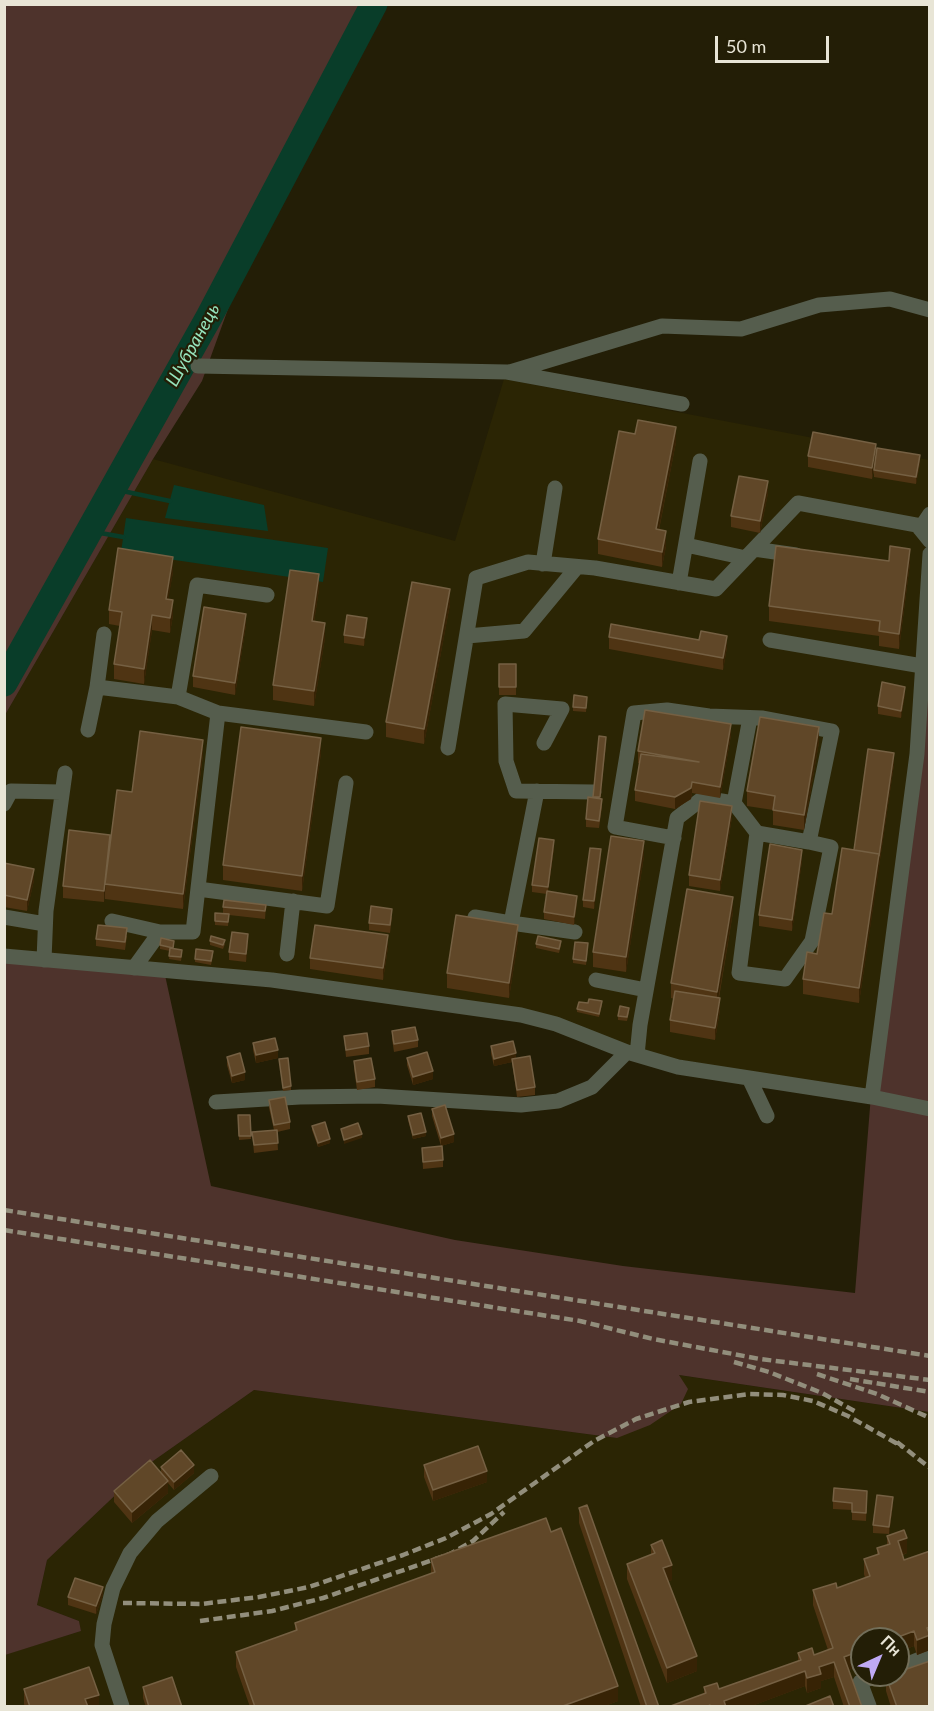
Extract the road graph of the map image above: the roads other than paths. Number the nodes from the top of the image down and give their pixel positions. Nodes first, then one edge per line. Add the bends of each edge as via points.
1 (930, 310) edge
2 (198, 366) dead end
3 (507, 372) junction
4 (682, 404) dead end
5 (700, 461) dead end
6 (555, 488) dead end
7 (930, 514) edge
8 (925, 535) edge
9 (686, 545) junction
10 (750, 554) junction
11 (930, 554) edge
12 (811, 557) edge
13 (543, 564) junction
14 (577, 567) junction
15 (679, 583) junction
16 (267, 595) dead end
17 (104, 634) dead end
18 (467, 636) junction
19 (770, 640) dead end
20 (922, 666) junction
21 (97, 687) junction
22 (178, 697) junction
23 (218, 712) junction
24 (750, 718) junction
25 (88, 730) dead end
26 (366, 732) dead end
27 (544, 743) dead end
28 (448, 748) dead end
29 (65, 772) dead end
30 (346, 783) dead end
31 (537, 791) junction
32 (61, 792) junction
33 (620, 793) junction
34 (734, 803) junction
35 (4, 804) edge
36 (757, 833) junction
37 (674, 838) junction
38 (809, 842) junction
39 (198, 889) junction
40 (293, 901) junction
41 (4, 917) edge
42 (475, 917) edge
43 (112, 921) dead end
44 (511, 923) junction
45 (45, 924) junction
46 (159, 932) junction
47 (575, 932) dead end
48 (287, 954) dead end
49 (4, 956) edge
50 (44, 960) junction
51 (134, 968) junction
52 (596, 980) dead end
53 (646, 990) junction
54 (632, 1054) junction
55 (749, 1078) junction
56 (872, 1097) junction
57 (216, 1102) dead end
58 (930, 1109) edge
59 (767, 1116) dead end
60 (211, 1476) dead end
61 (930, 1655) edge
62 (910, 1663) edge
63 (862, 1687) edge
64 (122, 1707) edge
65 (869, 1707) edge

1 - 3 lane via 890,299 819,306 741,329 662,326
2 - 3 lane
3 - 4 lane
5 - 9 lane
6 - 13 lane
7 - 8 lane
8 - 10 lane via 917,525 798,504
9 - 10 lane
9 - 15 lane
10 - 12 lane
10 - 15 lane via 716,589
11 - 20 lane
13 - 14 lane
13 - 18 lane via 528,562 476,578
14 - 15 lane
14 - 18 lane via 524,631
16 - 22 lane via 197,585
17 - 21 lane
18 - 28 lane
19 - 20 lane
20 - 56 lane via 917,753
21 - 22 lane
21 - 25 lane
22 - 23 lane
23 - 26 lane
23 - 39 lane
24 - 33 lane via 667,710 633,713
24 - 34 lane
24 - 38 lane via 832,731
27 - 31 lane via 562,709 506,704 506,761 516,791
29 - 32 lane
30 - 40 lane via 327,906
31 - 33 lane
31 - 44 lane
32 - 35 lane via 11,791
32 - 45 lane
33 - 37 lane via 615,827
34 - 36 lane
34 - 37 lane via 703,798 677,818
36 - 38 lane
36 - 38 lane via 739,973 784,979 812,941 831,847
37 - 53 lane
39 - 40 lane
39 - 46 lane via 194,932
40 - 48 lane
41 - 45 lane
42 - 44 lane
43 - 46 lane
44 - 47 lane
45 - 50 lane
46 - 51 lane
49 - 50 lane
50 - 51 lane
51 - 54 lane via 272,980 521,1015 556,1024
52 - 53 lane
53 - 54 lane
54 - 55 lane
54 - 57 lane via 592,1087 558,1101 521,1106 377,1096
55 - 56 lane
55 - 59 lane
56 - 58 lane
60 - 64 lane via 157,1521 130,1553 113,1588 102,1645
61 - 62 lane
63 - 65 lane

